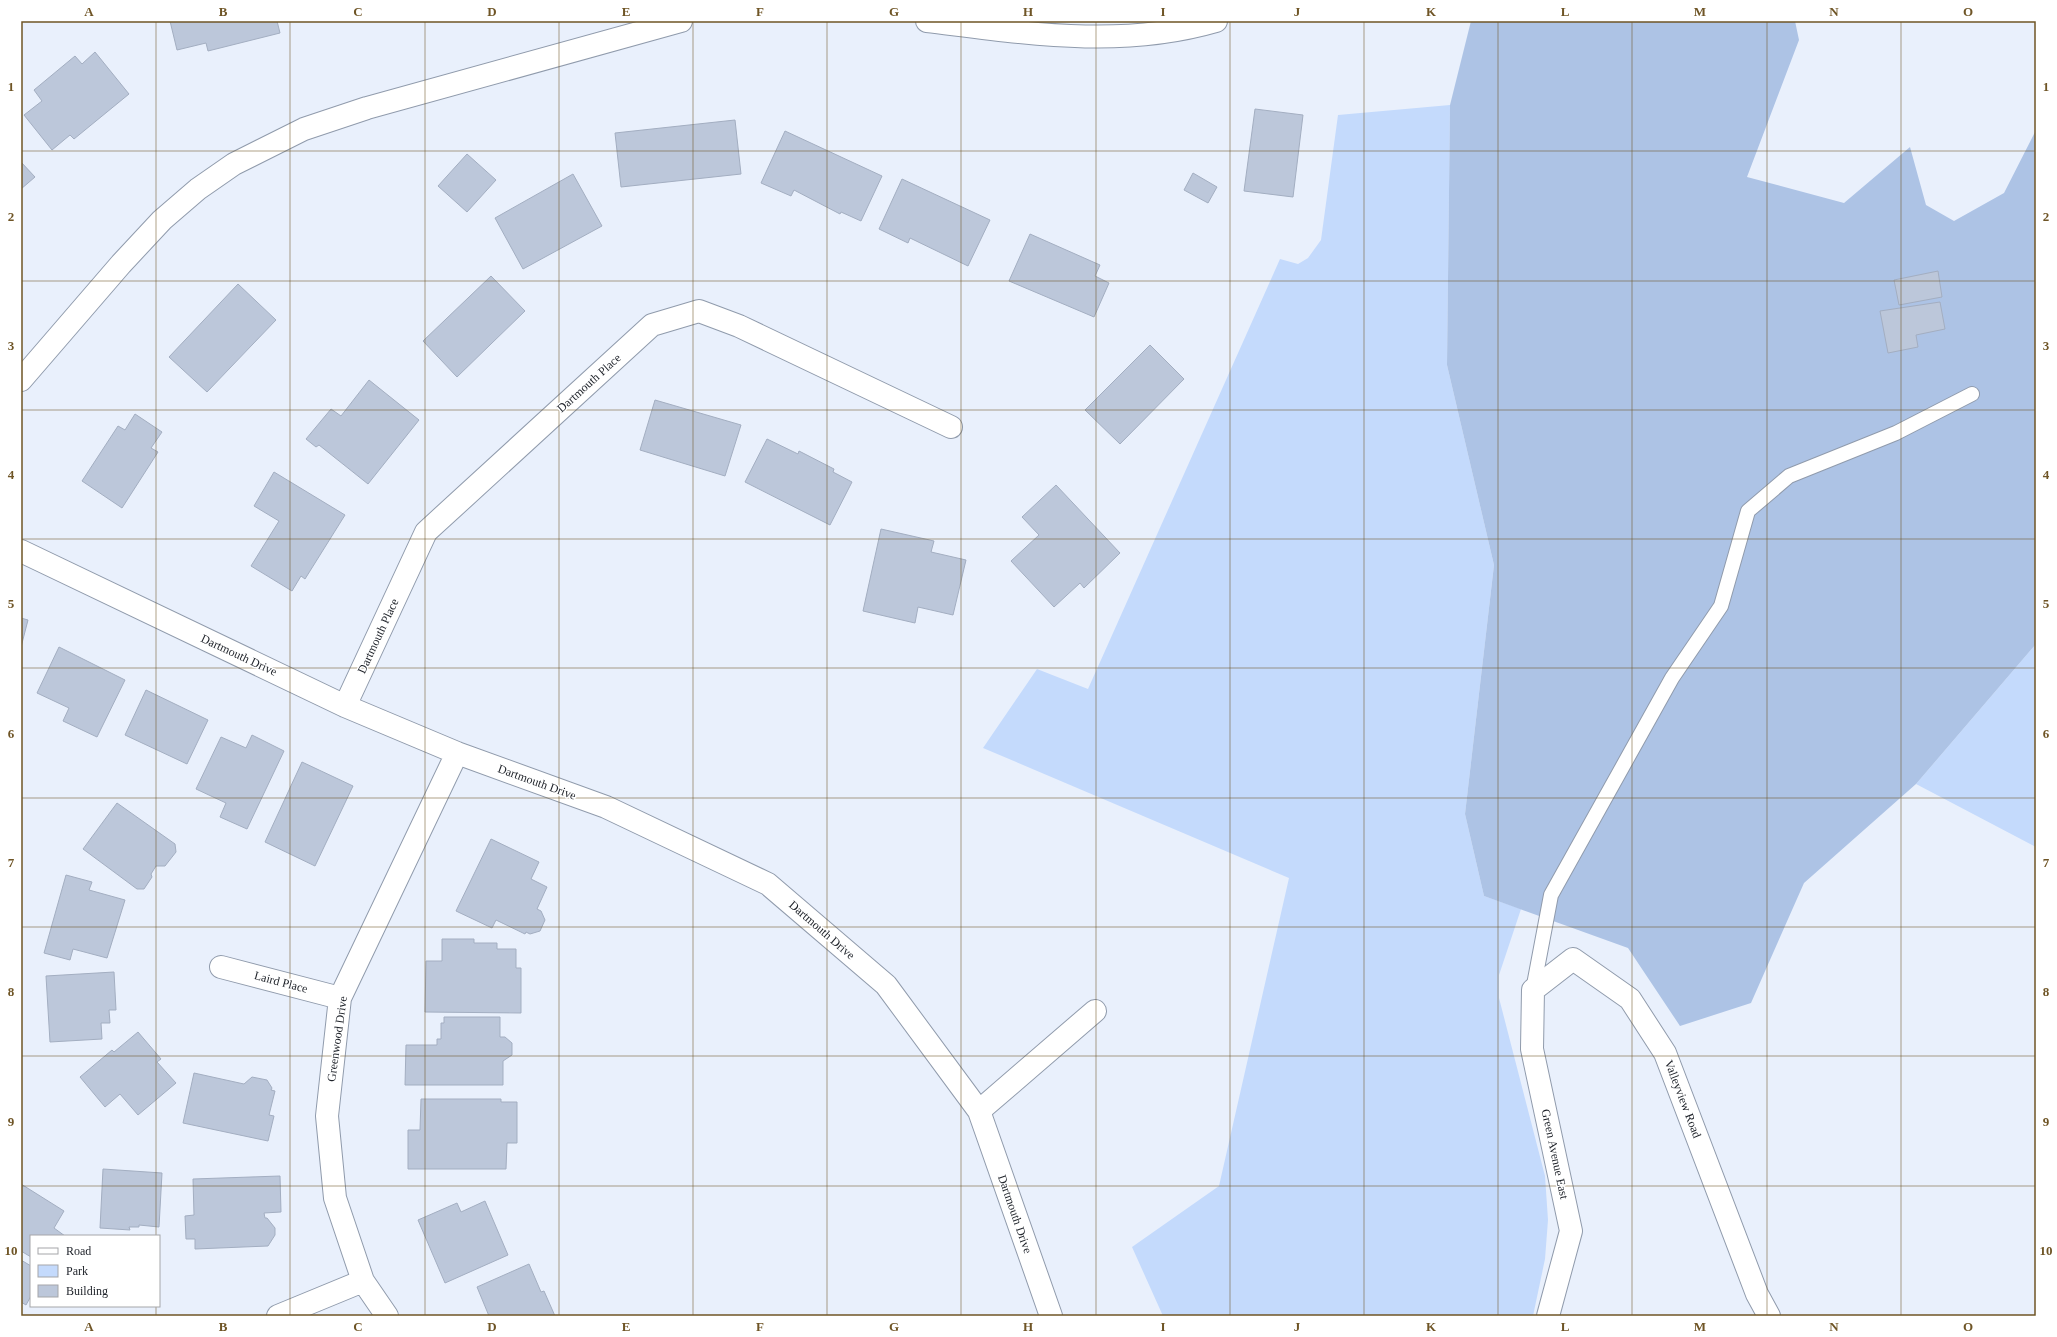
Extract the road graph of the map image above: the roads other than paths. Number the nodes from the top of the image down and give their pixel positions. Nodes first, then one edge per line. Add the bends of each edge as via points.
1 (927, 21) edge
2 (1216, 21) edge
3 (674, 22) edge
4 (21, 380) edge
5 (1972, 394) dead end
6 (952, 427) dead end
7 (21, 552) edge
8 (346, 706) junction
9 (457, 753) junction
10 (221, 966) dead end
11 (1533, 990) junction
12 (340, 998) junction
13 (1094, 1010) dead end
14 (979, 1111) junction
15 (364, 1281) junction
16 (278, 1316) edge
17 (387, 1316) edge
18 (1051, 1316) edge
19 (1548, 1316) edge
20 (1769, 1316) edge

1 - 2 street via 1031,34 1090,38 1144,36
3 - 4 street via 367,108 304,129 234,164 198,188 162,220 120,264
5 - 11 lane via 1896,433 1789,476 1748,511 1721,606 1672,678 1551,895
6 - 8 street, Dartmouth Place via 740,326 699,311 652,325 426,532
7 - 8 street, Dartmouth Drive
8 - 9 street, Dartmouth Drive
9 - 12 street, Greenwood Drive
9 - 14 street, Dartmouth Drive via 606,807 768,884 886,985
10 - 12 street, Laird Place
11 - 19 street, Green Avenue East via 1532,1049 1571,1231
11 - 20 street, Valleyview Road via 1573,959 1630,999 1665,1053 1757,1294
12 - 15 street, Greenwood Drive via 328,1124 335,1198
13 - 14 street
14 - 18 street, Dartmouth Drive
15 - 16 street
15 - 17 street, Greenwood Drive

